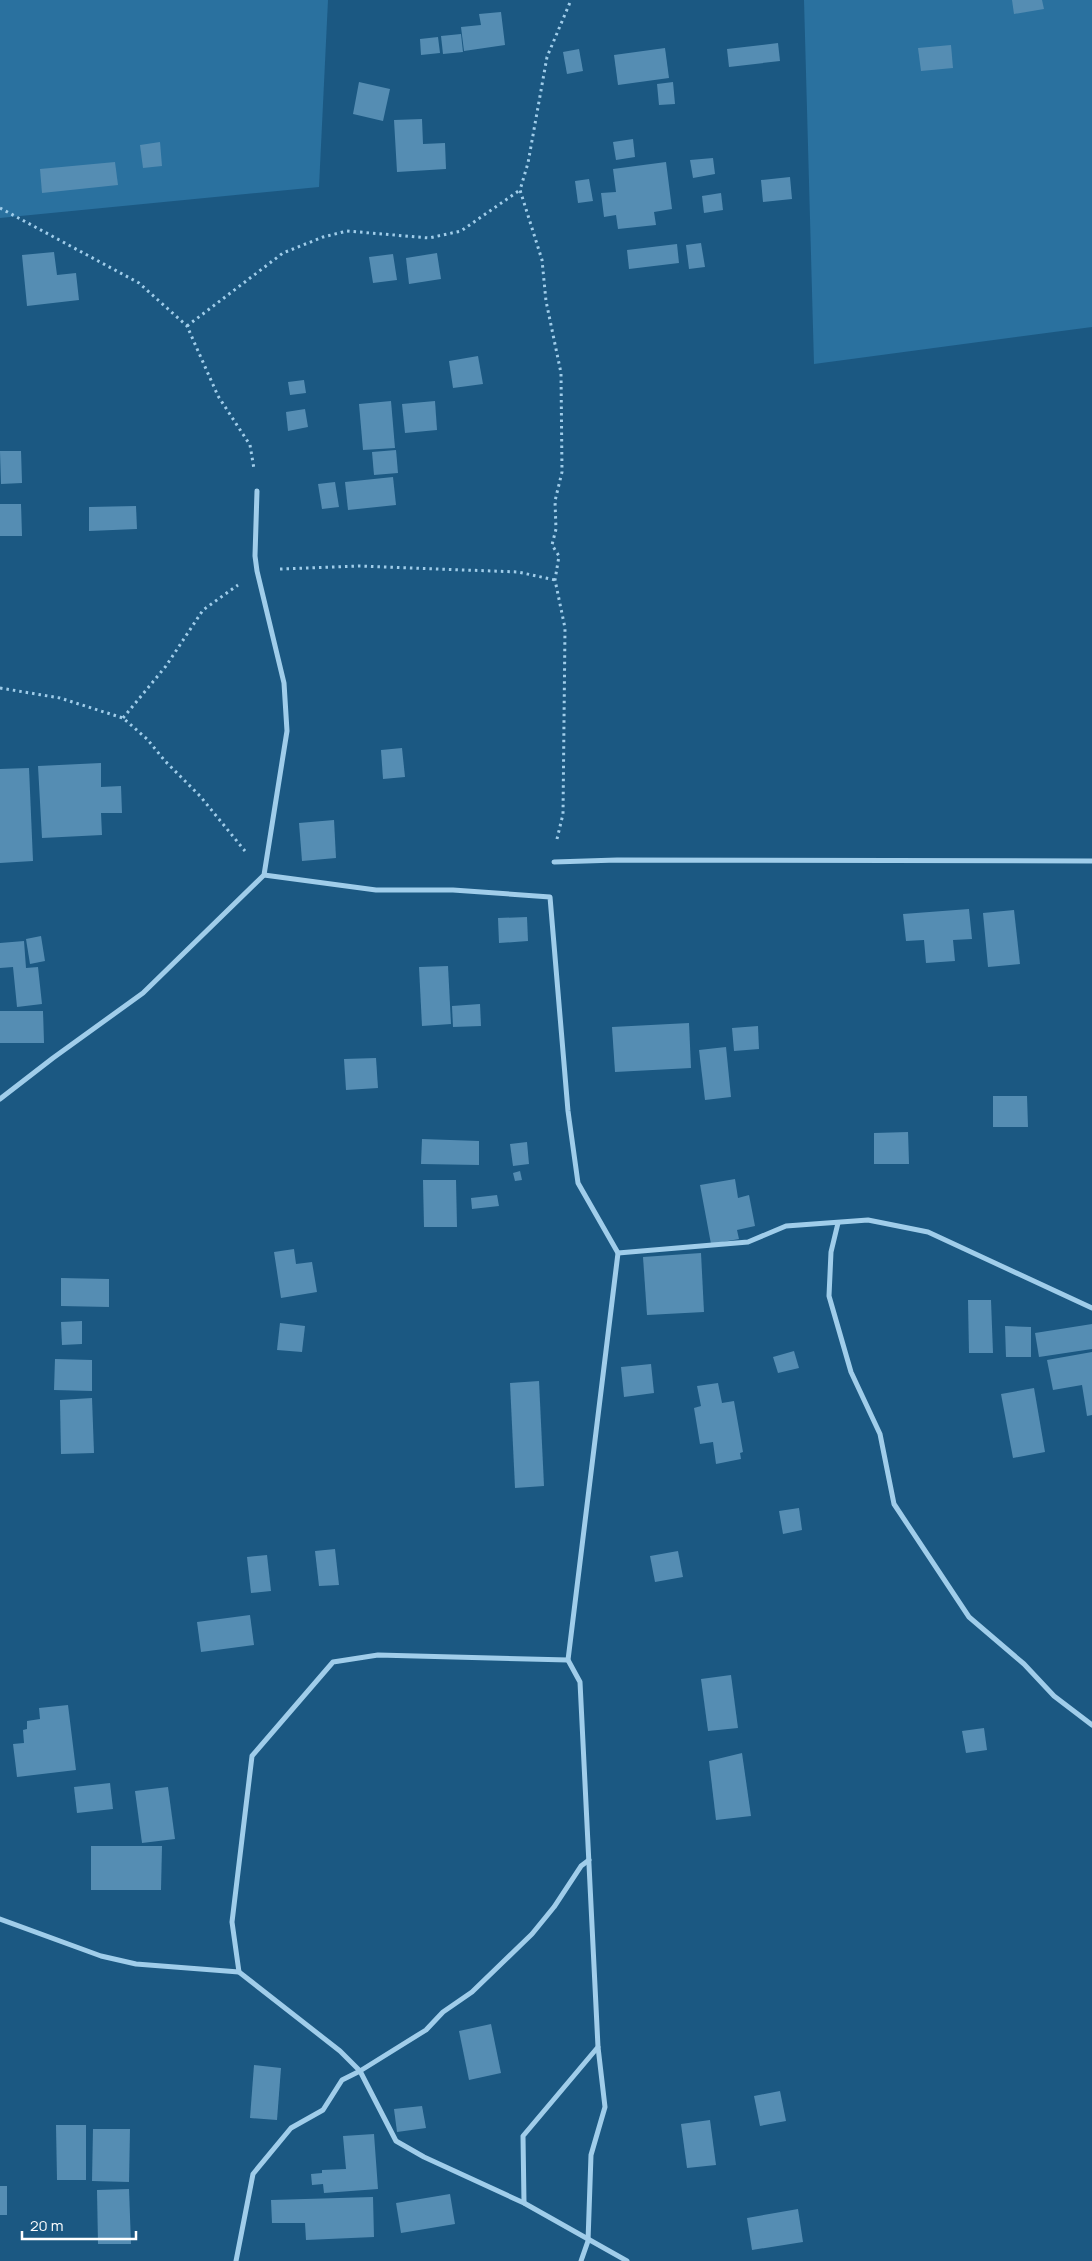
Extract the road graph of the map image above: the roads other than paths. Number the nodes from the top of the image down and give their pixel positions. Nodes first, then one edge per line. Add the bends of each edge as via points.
1 (257, 491) road end
2 (1092, 861) edge
3 (554, 862) road end
4 (264, 875) junction
5 (0, 1100) edge
6 (838, 1223) junction
7 (618, 1253) junction
8 (1092, 1308) edge
9 (568, 1660) junction
10 (1092, 1725) edge
11 (590, 1860) junction
12 (0, 1919) edge
13 (240, 1972) junction
14 (598, 2047) junction
15 (360, 2071) junction
16 (524, 2203) junction
17 (588, 2241) junction
18 (236, 2261) edge
19 (581, 2261) edge
20 (626, 2261) edge

1 - 4 street via 255,556 284,683 287,731
2 - 3 street
4 - 5 street via 143,993
4 - 7 street via 376,890 453,890 550,896 568,1111 578,1183
6 - 7 street via 786,1226 748,1242
6 - 8 street via 868,1220 928,1232
6 - 10 street via 831,1252 829,1296 851,1372 880,1434 894,1504 968,1617 1024,1664 1054,1696
7 - 9 street
9 - 11 street via 580,1682
9 - 13 street via 378,1655 333,1662 252,1756 232,1922
11 - 14 street
11 - 15 street via 581,1866 532,1934 472,1992 443,2012 426,2030
12 - 13 street via 101,1956 136,1964
13 - 15 street via 340,2051
14 - 16 street via 523,2136
14 - 17 street via 605,2107 591,2155
15 - 16 street via 396,2141
15 - 18 street via 342,2080 323,2110 291,2128 253,2174
16 - 17 street
17 - 19 street
17 - 20 street

